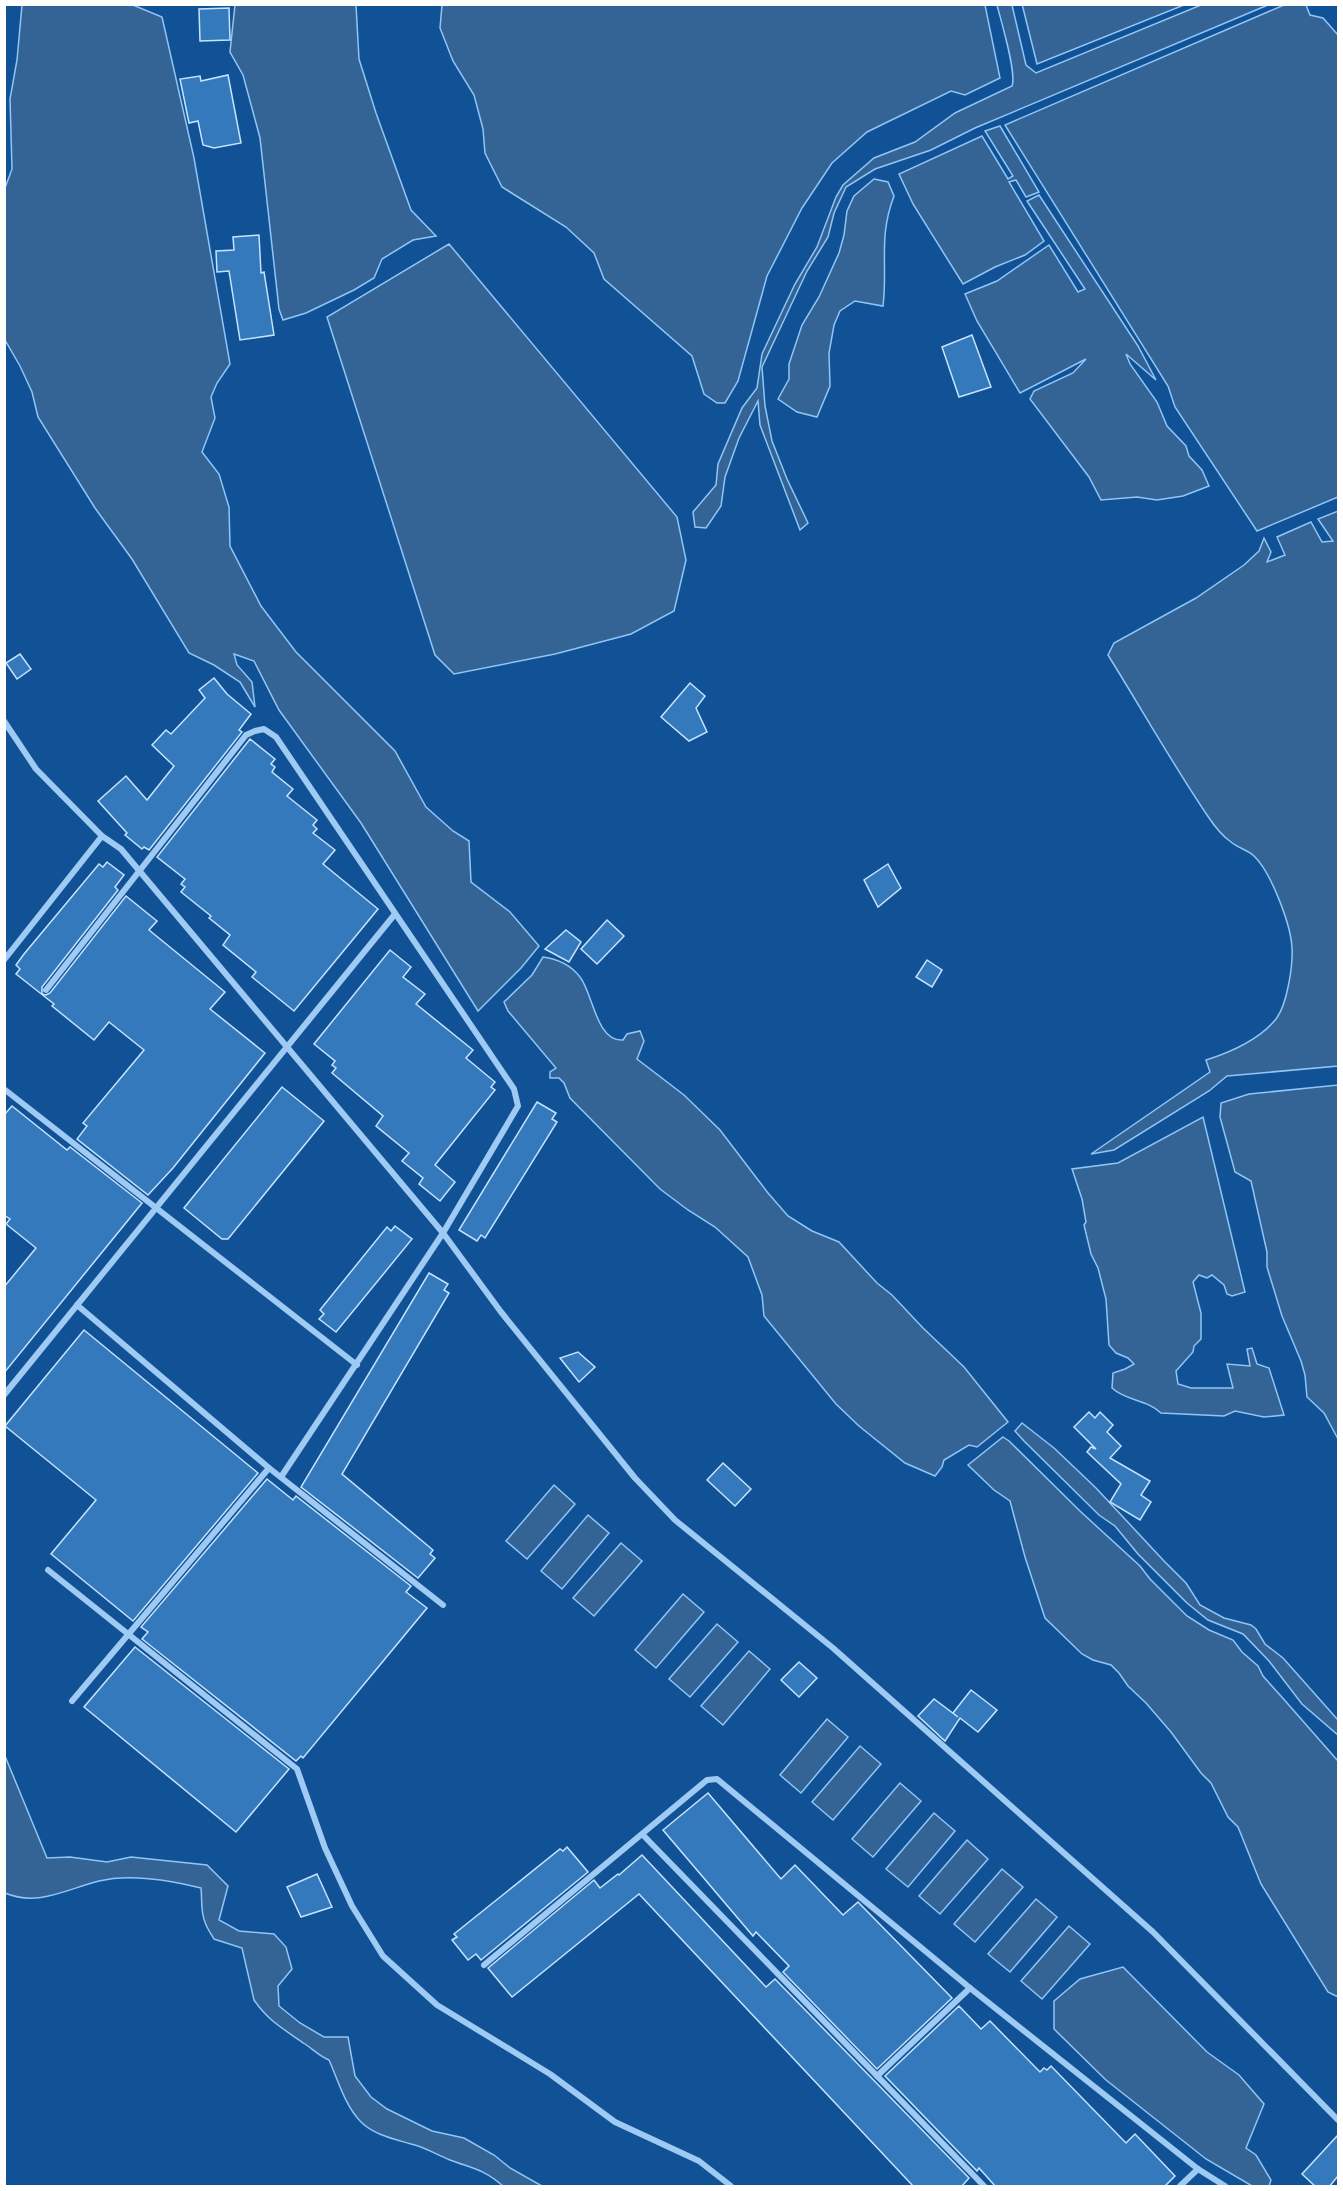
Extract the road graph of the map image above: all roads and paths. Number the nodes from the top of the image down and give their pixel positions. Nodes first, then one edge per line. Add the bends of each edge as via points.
1 (4, 721) edge
2 (102, 836) junction
3 (140, 871) junction
4 (395, 914) junction
5 (4, 960) edge
6 (46, 990) dead end
7 (288, 1047) junction
8 (4, 1089) edge
9 (157, 1208) junction
10 (443, 1233) junction
11 (77, 1305) junction
12 (357, 1365) junction
13 (4, 1395) edge
14 (269, 1468) junction
15 (281, 1477) junction
16 (48, 1570) dead end
17 (443, 1605) dead end
18 (128, 1634) junction
19 (72, 1701) dead end
20 (643, 1835) junction
21 (484, 1965) dead end
22 (970, 1988) junction
23 (877, 2076) junction
24 (1338, 2120) edge
25 (1198, 2169) junction
26 (730, 2187) edge
27 (984, 2187) edge
28 (1180, 2187) edge
29 (1225, 2187) edge

1 - 2 street via 36,769
2 - 3 street via 121,849
2 - 5 street
3 - 4 street via 246,735 264,729 276,737
3 - 6 street
3 - 7 street
4 - 7 street
4 - 10 street via 514,1089 518,1106
7 - 9 street
7 - 10 street
8 - 9 street
9 - 11 street
9 - 12 street
10 - 12 street
10 - 24 street via 501,1312 635,1478 675,1520 833,1648 1153,1932
11 - 13 street
11 - 14 street
12 - 15 street
14 - 15 street
14 - 18 street
15 - 17 street
16 - 18 street
18 - 19 street
18 - 26 street via 297,1769 325,1848 352,1906 383,1956 437,2005 550,2074 615,2122 699,2161
20 - 21 street
20 - 22 street via 707,1780 717,1779
20 - 23 street
22 - 23 street
22 - 25 street
23 - 27 street
25 - 28 street
25 - 29 street

